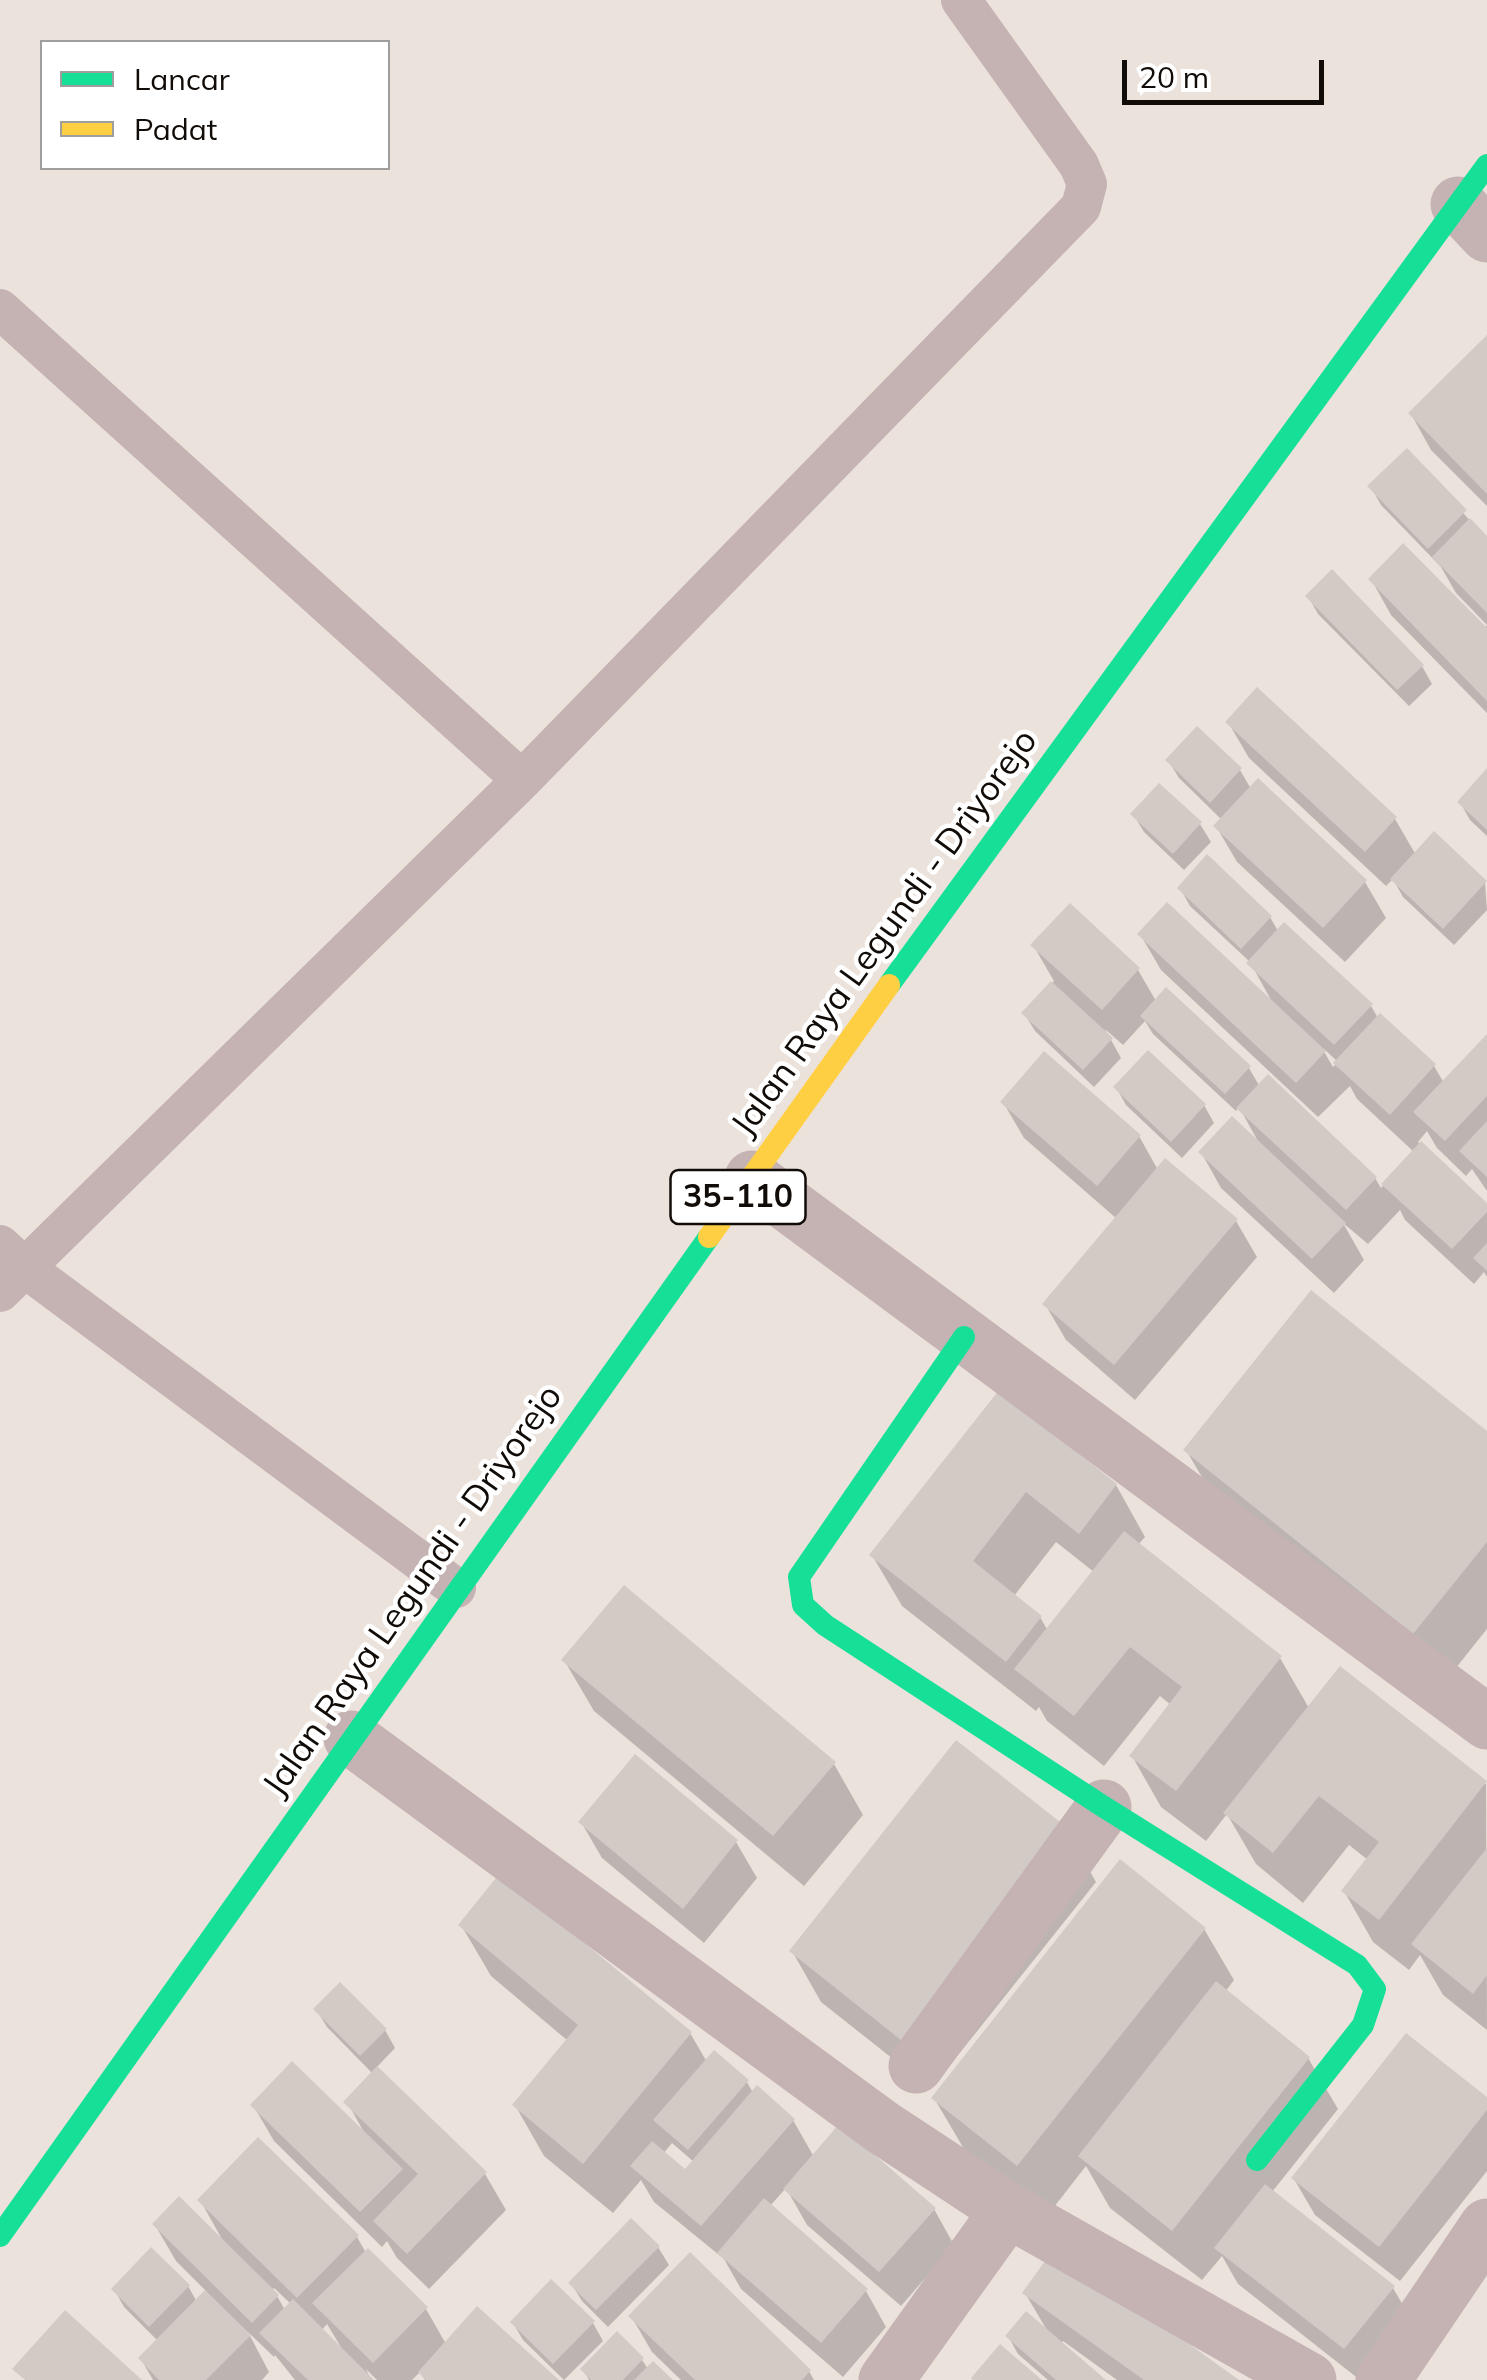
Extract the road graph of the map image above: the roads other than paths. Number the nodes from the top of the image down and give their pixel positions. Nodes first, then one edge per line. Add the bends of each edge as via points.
1 (961, 0) edge
2 (1477, 201) edge
3 (0, 309) edge
4 (522, 780) junction
5 (752, 1178) junction
6 (8, 1268) edge
7 (964, 1337) junction
8 (456, 1588) junction
9 (1487, 1722) edge
10 (351, 1738) junction
11 (1104, 1808) junction
12 (916, 2066) dead end
13 (1257, 2160) dead end
14 (1008, 2210) junction
15 (1487, 2226) edge
16 (0, 2236) edge
17 (886, 2380) edge
18 (1309, 2380) edge
19 (1383, 2380) edge

1 - 4 lane via 1079,165 1087,184 1081,207
2 - 5 main road, Jalan Raya Legundi - Driyorejo / 35-110 via 1200,555
3 - 4 lane
4 - 6 lane
5 - 7 street
5 - 8 main road, Jalan Raya Legundi - Driyorejo / 35-110
6 - 8 lane
7 - 9 street
7 - 11 main road via 799,1577 803,1605
8 - 10 main road, Jalan Raya Legundi - Driyorejo / 35-110
10 - 14 street via 882,2126
10 - 16 main road, Jalan Raya Legundi - Driyorejo / 35-110
11 - 12 street
11 - 13 main road via 1357,1964 1375,1990 1362,2025
14 - 17 street
14 - 18 street
15 - 19 street

